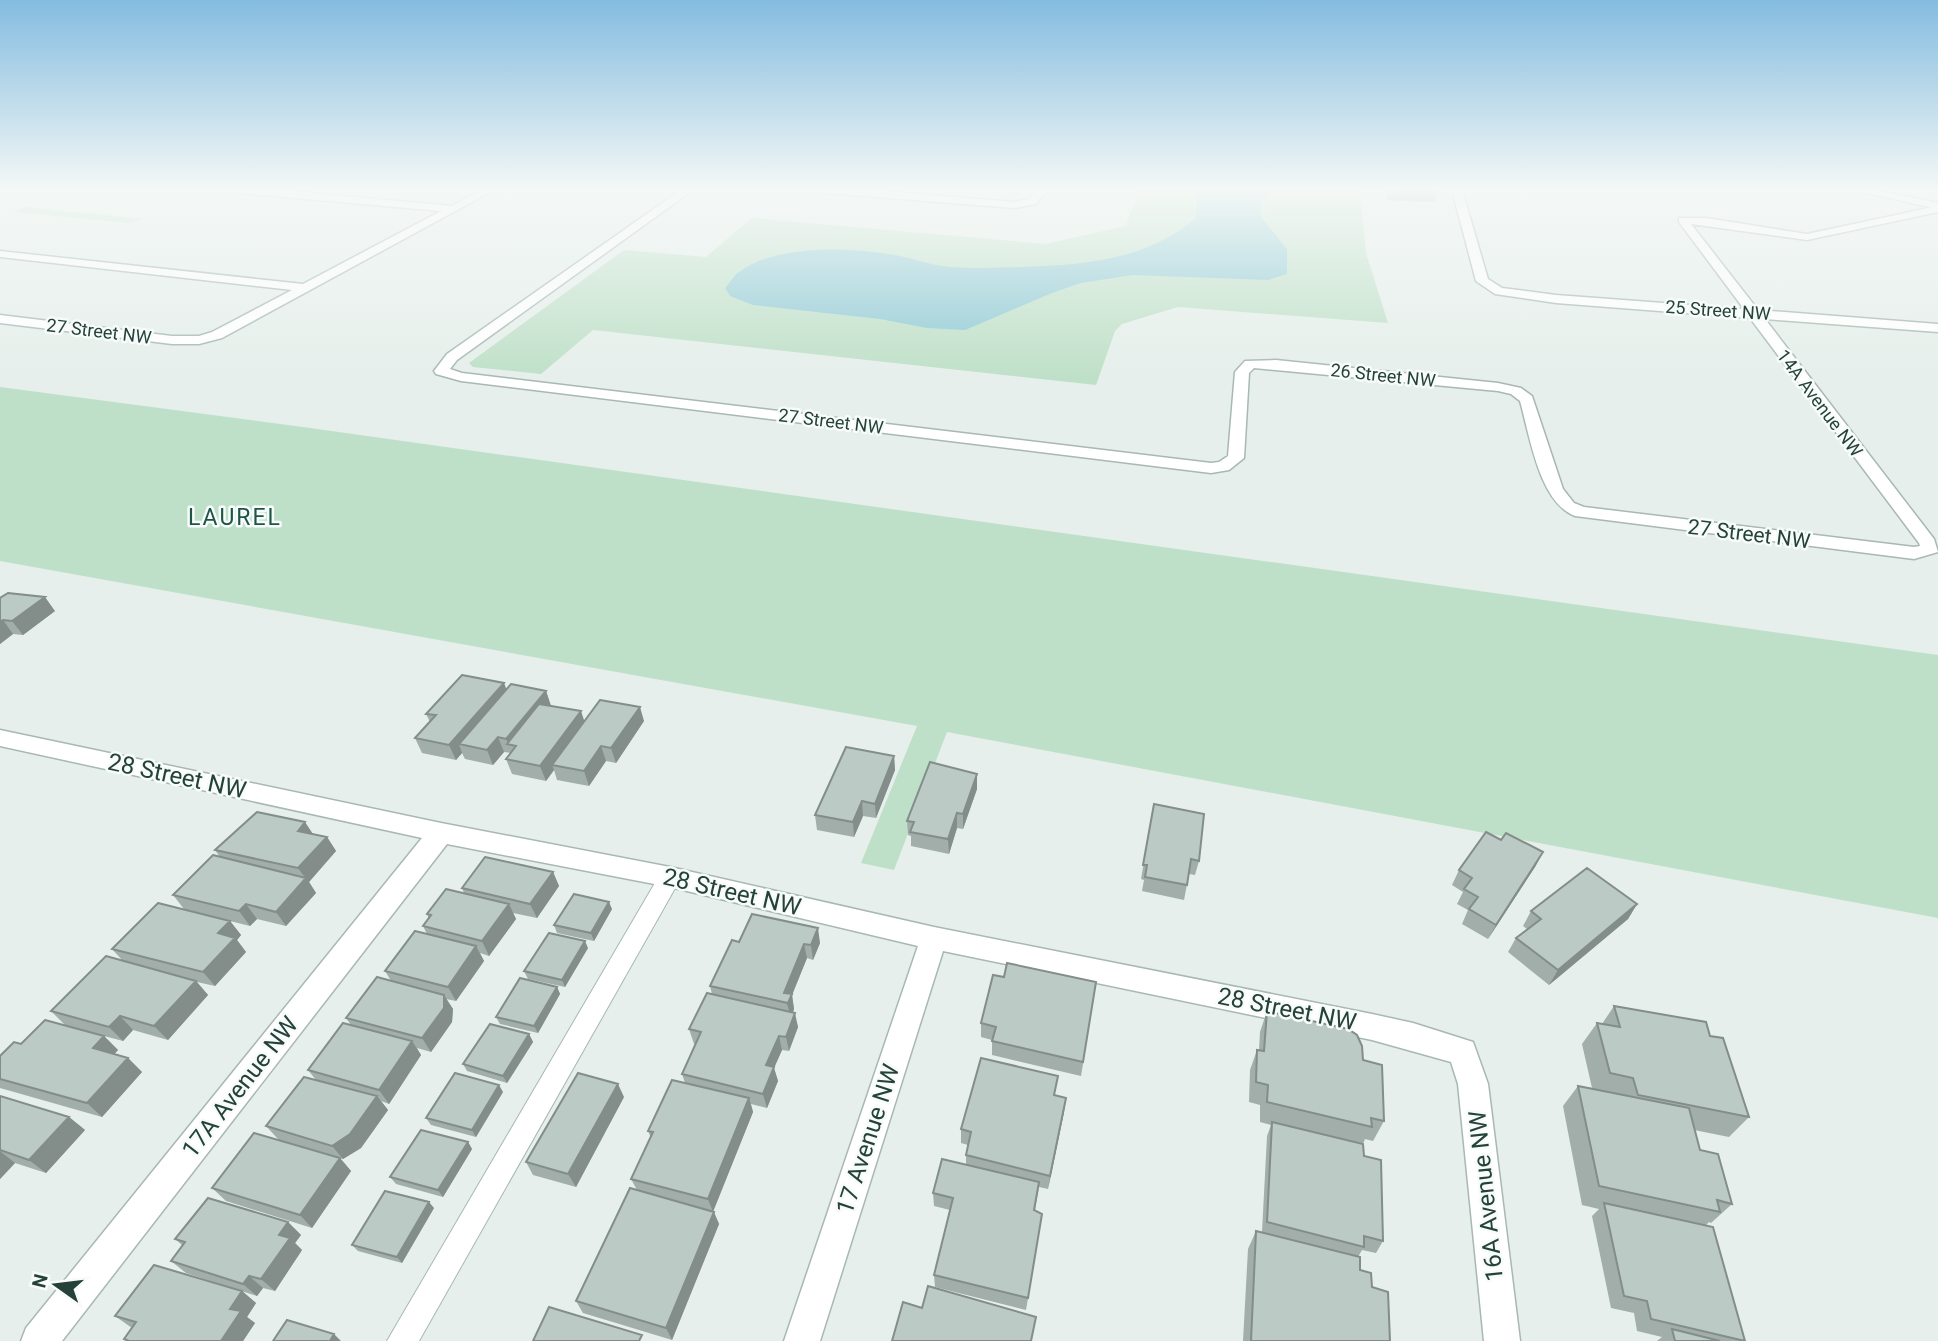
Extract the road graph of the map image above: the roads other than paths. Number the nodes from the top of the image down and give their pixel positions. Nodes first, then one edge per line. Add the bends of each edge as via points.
1 (372, 253) edge
2 (600, 253) edge
3 (1474, 253) edge
4 (1706, 253) edge
5 (0, 254) edge
6 (306, 288) junction
7 (1751, 312) junction
8 (0, 318) edge
9 (1938, 328) edge
10 (1223, 467) joint
11 (1568, 507) joint
12 (1930, 550) joint
13 (0, 738) edge
14 (441, 833) junction
15 (670, 877) junction
16 (934, 938) junction
17 (1463, 1052) joint
18 (39, 1341) edge
19 (402, 1341) edge
20 (802, 1341) edge
21 (1502, 1341) edge

1 - 6 street
2 - 10 street, 27 Street NW via 452,357 441,371 1189,467
3 - 7 street, 25 Street NW via 1482,281 1499,291
4 - 7 street, 14A Avenue NW
5 - 6 street
6 - 8 street, 27 Street NW via 199,340
7 - 9 street, 25 Street NW
7 - 12 street, 14A Avenue NW
10 - 11 street, 26 Street NW via 1236,458 1242,372 1250,364 1517,391 1527,399 1555,490
11 - 12 street, 27 Street NW via 1581,513 1887,550
13 - 14 street, 28 Street NW
14 - 15 street, 28 Street NW
14 - 18 street, 17A Avenue NW
15 - 16 street, 28 Street NW
15 - 19 lane
16 - 17 street, 28 Street NW via 1393,1031
16 - 20 street, 17 Avenue NW
17 - 21 street, 16A Avenue NW via 1473,1084

